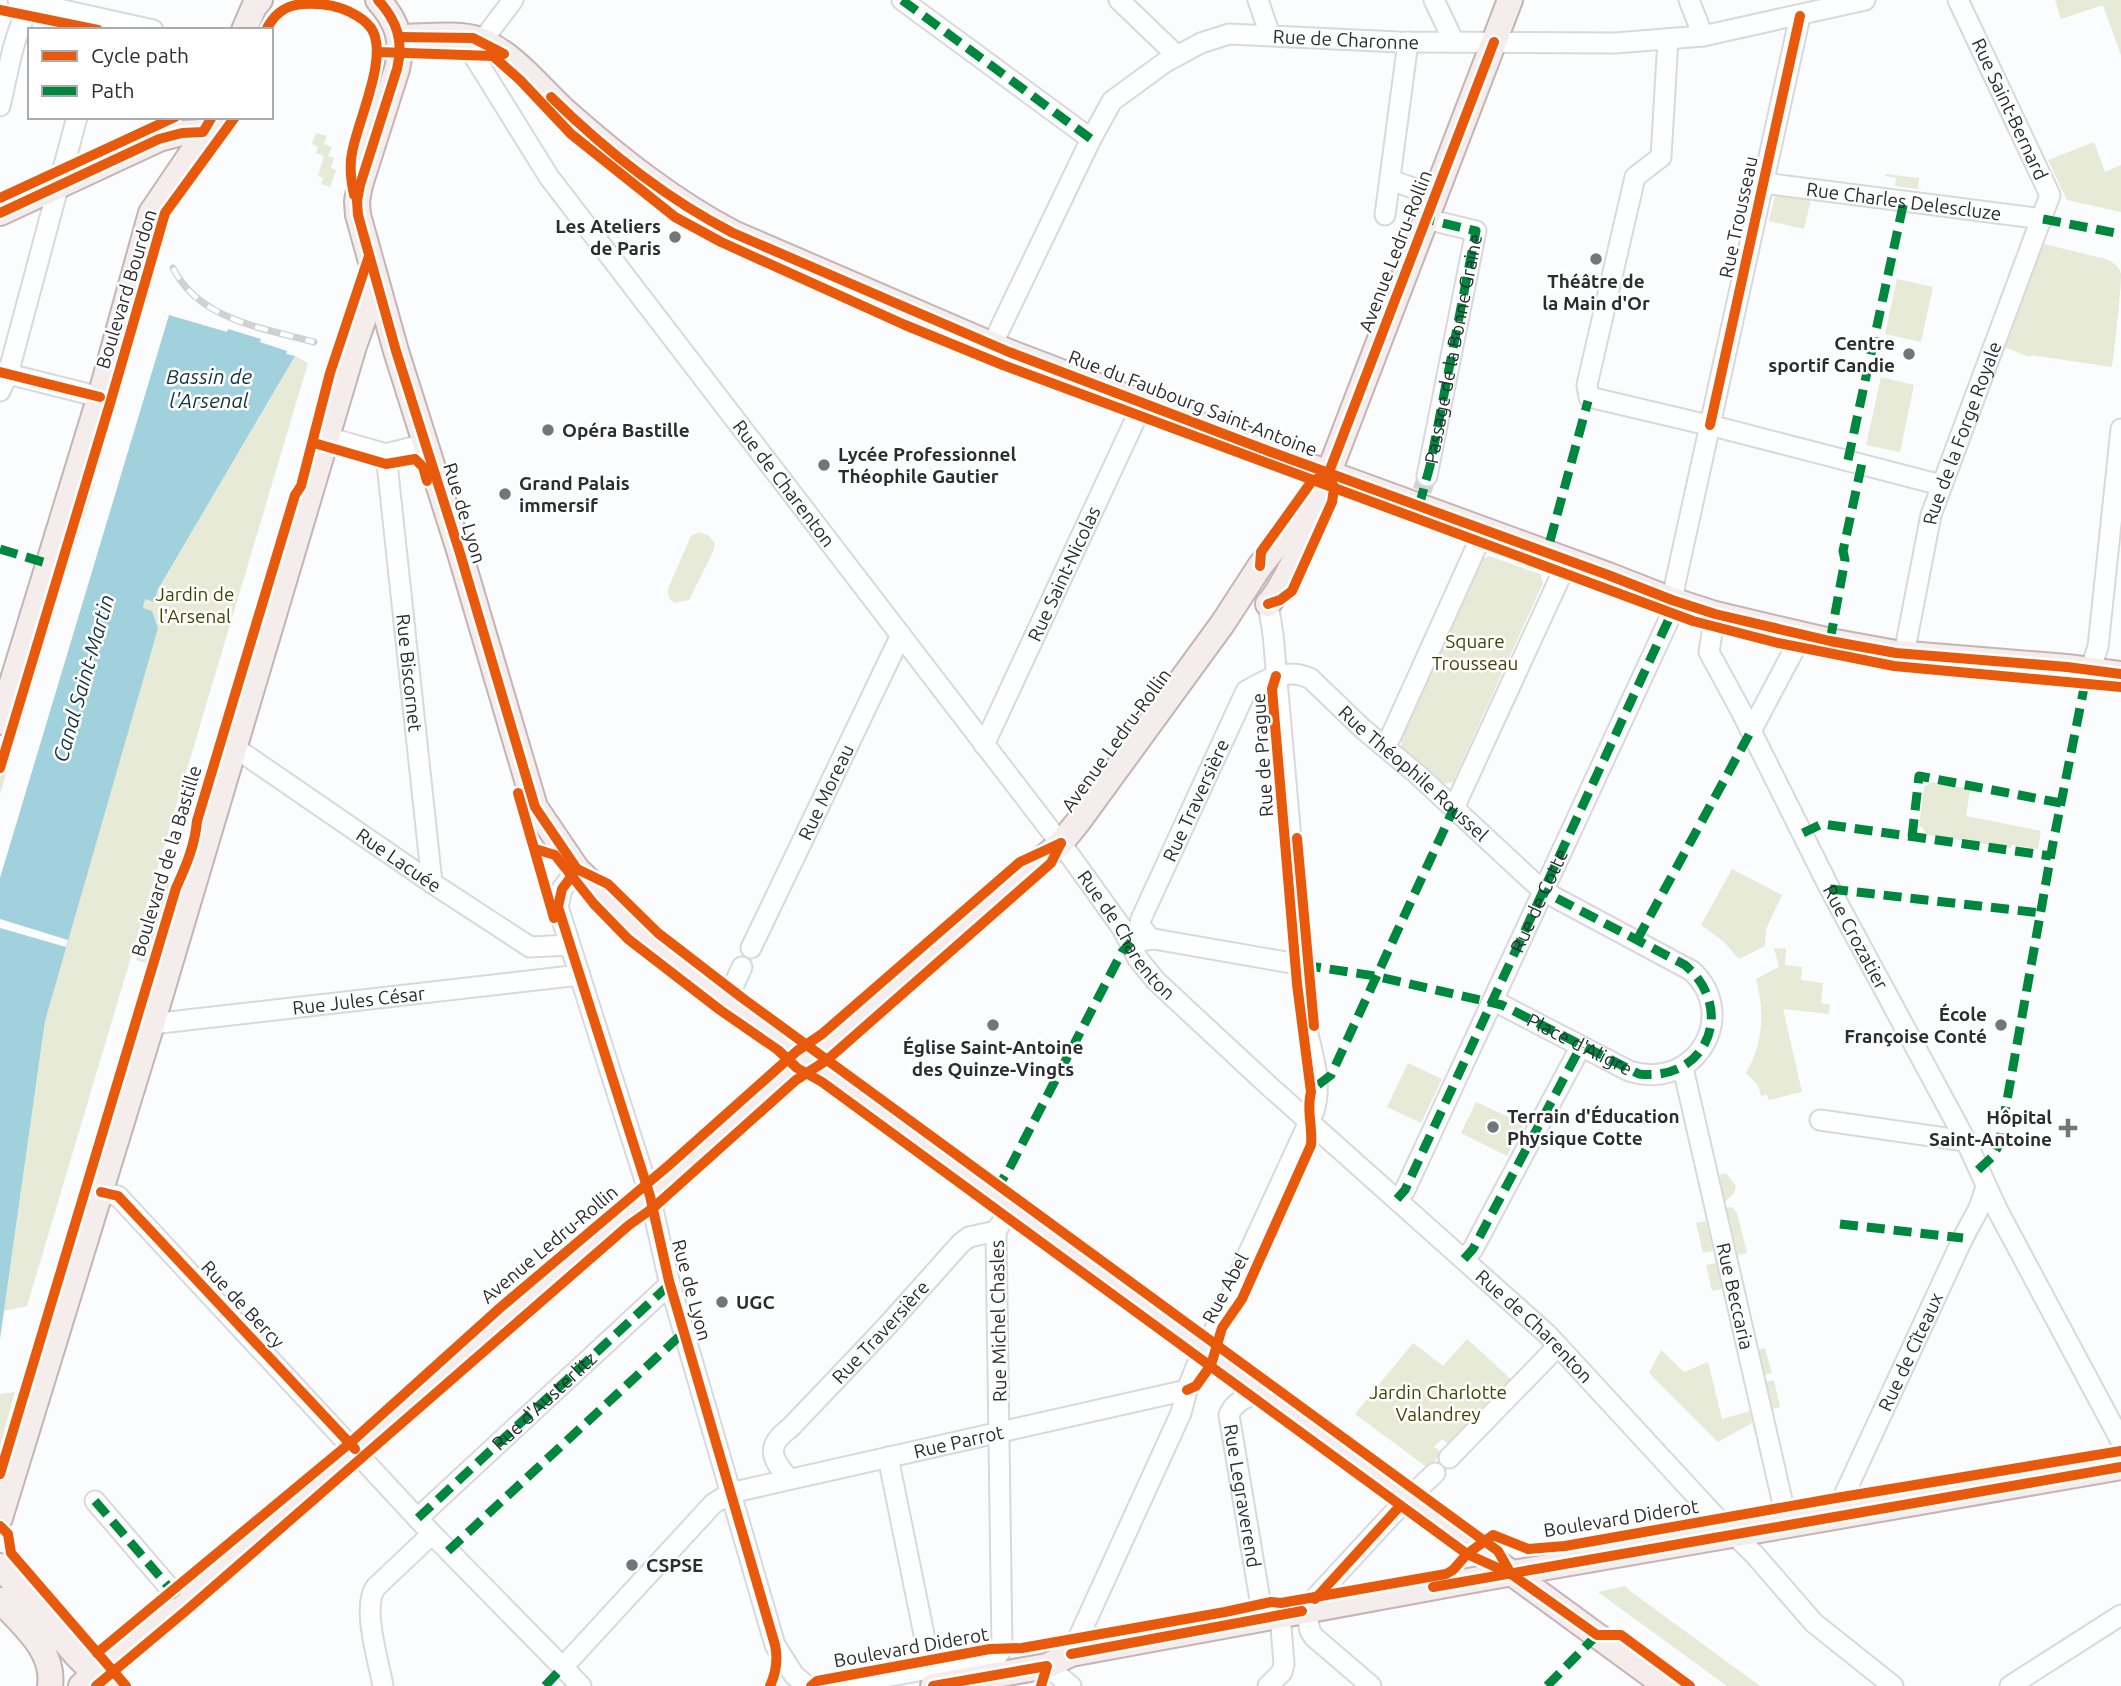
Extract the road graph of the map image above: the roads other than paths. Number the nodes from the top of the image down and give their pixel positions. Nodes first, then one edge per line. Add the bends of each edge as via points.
1 (260, 0) edge
2 (378, 0) edge
3 (513, 0) edge
4 (902, 0) edge
5 (1119, 0) edge
6 (1258, 0) edge
7 (1434, 0) edge
8 (1510, 0) edge
9 (1689, 0) edge
10 (1866, 0) edge
11 (1958, 0) edge
12 (28, 1) edge
13 (1800, 16) junction
14 (99, 25) edge
15 (131, 28) edge
16 (245, 28) edge
17 (1270, 35) junction
18 (1703, 36) junction
19 (400, 37) junction
20 (472, 39) junction
21 (1668, 39) junction
22 (1454, 41) junction
23 (1408, 42) junction
24 (1494, 42) junction
25 (1175, 57) junction
26 (0, 106) edge
27 (76, 119) edge
28 (207, 125) edge
29 (1091, 139) junction
30 (1391, 180) junction
31 (1763, 183) junction
32 (58, 186) junction
33 (1430, 207) junction
34 (0, 213) edge
35 (1385, 215) dead end
36 (2043, 219) junction
37 (376, 284) junction
38 (992, 345) junction
39 (3, 379) edge
40 (100, 397) junction
41 (1143, 403) junction
42 (1710, 425) junction
43 (2121, 429) edge
44 (327, 437) junction
45 (425, 444) junction
46 (386, 454) junction
47 (1329, 472) junction
48 (1941, 485) junction
49 (1423, 491) junction
50 (1315, 500) junction
51 (2118, 503) edge
52 (1485, 530) junction
53 (1568, 560) junction
54 (1257, 570) junction
55 (1285, 580) junction
56 (1672, 600) junction
57 (1268, 604) junction
58 (1715, 614) junction
59 (1223, 623) junction
60 (1800, 632) junction
61 (901, 635) junction
62 (1905, 654) junction
63 (2090, 670) junction
64 (2121, 674) edge
65 (1276, 676) junction
66 (0, 722) edge
67 (1751, 731) junction
68 (984, 745) junction
69 (1385, 745) junction
70 (234, 747) junction
71 (1454, 808) junction
72 (1060, 843) junction
73 (577, 869) junction
74 (432, 883) junction
75 (1544, 891) junction
76 (1140, 940) junction
77 (570, 945) junction
78 (751, 948) dead end
79 (1303, 965) junction
80 (742, 967) dead end
81 (580, 975) junction
82 (727, 1000) junction
83 (1492, 1002) junction
84 (152, 1024) junction
85 (1581, 1046) junction
86 (808, 1059) junction
87 (1683, 1068) junction
88 (1309, 1120) junction
89 (1820, 1120) dead end
90 (1966, 1141) junction
91 (1986, 1187) junction
92 (101, 1192) junction
93 (650, 1196) junction
94 (1397, 1199) junction
95 (1011, 1208) junction
96 (996, 1231) junction
97 (1464, 1259) junction
98 (670, 1284) junction
99 (1558, 1346) junction
100 (1204, 1349) junction
101 (1186, 1390) junction
102 (1262, 1391) junction
103 (999, 1432) junction
104 (2121, 1441) edge
105 (355, 1449) junction
106 (888, 1457) junction
107 (1449, 1458) dead end
108 (2121, 1467) edge
109 (1435, 1473) dead end
110 (789, 1479) junction
111 (730, 1493) junction
112 (1409, 1499) junction
113 (95, 1501) dead end
114 (1834, 1517) junction
115 (0, 1518) edge
116 (418, 1518) junction
117 (1788, 1525) junction
118 (432, 1534) junction
119 (1735, 1534) junction
120 (0, 1566) edge
121 (1511, 1574) junction
122 (0, 1600) edge
123 (180, 1600) junction
124 (1306, 1610) junction
125 (2121, 1615) edge
126 (1271, 1617) junction
127 (1002, 1649) joint
128 (1071, 1654) junction
129 (563, 1667) junction
130 (1051, 1676) edge
131 (932, 1677) edge
132 (51, 1681) edge
133 (95, 1682) edge
134 (383, 1686) edge
135 (581, 1686) edge
136 (807, 1686) edge
137 (834, 1686) edge
138 (1025, 1686) edge
139 (1071, 1686) edge
140 (1268, 1686) edge
141 (1371, 1686) edge
142 (1666, 1686) edge
143 (1893, 1686) edge
144 (2010, 1686) edge

1 - 16 main road
2 - 19 main road
3 - 20 street
4 - 29 street
5 - 25 street
6 - 17 street
7 - 22 street
8 - 24 main road, Avenue Ledru-Rollin
9 - 18 street
10 - 13 street, Rue de Charonne
11 - 36 street, Rue Saint-Bernard via 2050,195
12 - 14 street
12 - 26 street
13 - 18 street, Rue de Charonne
13 - 31 street, Rue Trousseau
14 - 15 street
17 - 23 street, Rue de Charonne
17 - 25 street, Rue de Charonne via 1228,34
18 - 21 street, Rue de Charonne
19 - 20 main road
19 - 37 main road, Rue de Lyon via 397,69 357,201
20 - 38 main road, Rue du Faubourg Saint-Antoine via 508,56 617,155 701,217
20 - 61 street, Rue de Charenton via 549,177
21 - 24 street, Rue de Charonne
21 - 42 street via 1661,157 1634,177 1587,385 1589,397
22 - 23 street, Rue de Charonne
22 - 24 street, Rue de Charonne
23 - 30 street
24 - 33 main road, Avenue Ledru-Rollin
25 - 29 street, Rue de Charonne via 1112,101
27 - 32 street
28 - 32 main road via 159,139
28 - 40 main road, Boulevard Bourdon via 151,213
29 - 38 street, Rue de Charonne
30 - 33 street, Passage de la Bonne Graine
30 - 35 street
31 - 36 street, Rue Charles Delescluze
31 - 42 street, Rue Trousseau
32 - 34 main road
32 - 39 street
33 - 47 main road, Avenue Ledru-Rollin
33 - 49 street, Passage de la Bonne Graine via 1476,231
36 - 48 street, Rue de la Forge Royale
37 - 44 main road, Boulevard de la Bastille
37 - 45 main road, Rue de Lyon
38 - 41 main road, Rue du Faubourg Saint-Antoine
39 - 40 street
40 - 66 main road, Boulevard Bourdon
41 - 47 main road, Rue du Faubourg Saint-Antoine
41 - 68 street, Rue Saint-Nicolas
42 - 48 street
42 - 56 street, Rue Trousseau
43 - 51 street via 2114,485
44 - 46 street
44 - 70 main road, Boulevard de la Bastille
45 - 46 street
45 - 73 main road, Rue de Lyon via 535,807
46 - 74 street, Rue Biscornet
47 - 49 main road, Rue du Faubourg Saint-Antoine
47 - 50 main road, Avenue Ledru-Rollin
48 - 62 street, Rue de la Forge Royale via 1930,516
49 - 52 main road, Rue du Faubourg Saint-Antoine
50 - 54 main road, Avenue Ledru-Rollin
50 - 55 main road via 1313,517
51 - 63 street via 2098,647
52 - 53 main road, Rue du Faubourg Saint-Antoine
52 - 69 street
53 - 56 main road, Rue du Faubourg Saint-Antoine
53 - 71 street
54 - 55 main road via 1275,570
54 - 57 main road via 1261,598
54 - 59 main road, Avenue Ledru-Rollin
55 - 57 main road
56 - 58 main road, Rue du Faubourg Saint-Antoine
56 - 75 street, Rue de Cotte via 1668,621
57 - 59 main road, Avenue Ledru-Rollin
57 - 65 street, Rue de Prague
58 - 60 main road, Rue du Faubourg Saint-Antoine
58 - 67 street, Rue Crozatier via 1709,652
59 - 72 main road, Avenue Ledru-Rollin
60 - 62 main road, Rue du Faubourg Saint-Antoine
60 - 67 street
61 - 68 street, Rue de Charenton
61 - 78 street, Rue Moreau
62 - 63 main road, Rue du Faubourg Saint-Antoine
63 - 64 main road, Rue du Faubourg Saint-Antoine
65 - 69 street, Rue Théophile Roussel via 1292,673 1311,679
65 - 76 street, Rue Traversière via 1246,691 1141,919
65 - 79 street, Rue de Prague
67 - 90 street, Rue Crozatier
68 - 72 street, Rue de Charenton
69 - 71 street, Rue Théophile Roussel
70 - 74 street, Rue Lacuée
70 - 84 main road, Boulevard de la Bastille
71 - 75 street, Rue Théophile Roussel
72 - 76 street, Rue de Charenton
72 - 86 main road, Avenue Ledru-Rollin
73 - 77 street, Rue de Lyon via 562,889 558,907
73 - 82 main road, Rue de Lyon via 647,940
74 - 77 street, Rue Lacuée via 530,947
75 - 83 street, Rue de Cotte
75 - 87 street via 1685,965 1699,978 1708,995 1710,1026 1703,1046
76 - 79 street
76 - 88 street, Rue de Charenton via 1138,958 1156,981
77 - 81 street, Rue de Lyon
79 - 88 street, Rue de Prague via 1308,1034 1318,1085
80 - 82 street
81 - 84 street, Rue Jules César
81 - 93 street, Rue de Lyon
82 - 86 main road, Rue de Lyon
83 - 85 street, Place d'Aligre
83 - 94 street, Rue de Cotte
84 - 92 main road, Boulevard de la Bastille
85 - 87 street, Place d'Aligre via 1639,1074 1657,1076
85 - 97 street
86 - 93 main road, Avenue Ledru-Rollin
86 - 95 main road, Rue de Lyon
87 - 117 street, Rue Beccaria
88 - 94 street, Rue de Charenton
88 - 100 street, Rue Abel
89 - 90 street
90 - 91 street, Rue Crozatier
91 - 104 street, Rue Crozatier
91 - 114 street, Rue de Cîteaux
92 - 105 street, Rue de Bercy via 118,1196
92 - 115 main road, Boulevard de la Bastille
93 - 98 street, Rue de Lyon
93 - 105 main road, Avenue Ledru-Rollin
94 - 97 street, Rue de Charenton
95 - 96 street, Rue Michel Chasles
95 - 100 main road, Rue de Lyon
96 - 103 street, Rue Michel Chasles
96 - 110 street, Rue Traversière via 961,1243 780,1435 773,1448 776,1464
97 - 99 street, Rue de Charenton
98 - 111 street, Rue de Lyon
98 - 116 street, Rue d'Austerlitz
99 - 107 street
99 - 119 street, Rue de Charenton
100 - 101 street, Rue Abel
100 - 102 main road, Rue de Lyon
101 - 103 street, Rue Parrot
101 - 128 street, Rue Abel via 1181,1413
102 - 112 main road, Rue de Lyon
102 - 126 street, Rue Legraverend via 1240,1401 1229,1415
103 - 106 street, Rue Parrot
103 - 127 street, Rue Michel Chasles
105 - 116 street, Rue de Bercy
105 - 123 main road, Avenue Ledru-Rollin
106 - 110 street, Rue Parrot
106 - 131 street
108 - 114 main road, Boulevard Diderot
109 - 112 street
110 - 111 street, Rue Parrot
111 - 129 street via 713,1504
111 - 136 street, Rue de Lyon via 775,1645
112 - 121 main road, Rue de Lyon
112 - 124 street
113 - 123 street
114 - 117 main road, Boulevard Diderot
116 - 118 street, Rue de Bercy
117 - 119 main road, Boulevard Diderot
118 - 129 street, Rue de Bercy
118 - 134 street via 370,1597
119 - 121 main road, Boulevard Diderot
119 - 143 street, Rue de Charenton via 1814,1623
120 - 133 main road
121 - 124 main road, Boulevard Diderot
121 - 142 main road, Rue de Lyon
122 - 132 main road via 46,1654
123 - 133 main road, Avenue Ledru-Rollin
124 - 126 main road, Boulevard Diderot
124 - 141 street via 1314,1637
125 - 144 street
126 - 128 main road, Boulevard Diderot
126 - 140 street via 1284,1664
127 - 131 street, Boulevard Diderot via 998,1655
128 - 130 main road, Boulevard Diderot
129 - 135 street, Rue de Bercy
130 - 131 main road, Boulevard Diderot
130 - 138 main road
130 - 139 street
131 - 137 street, Boulevard Diderot

